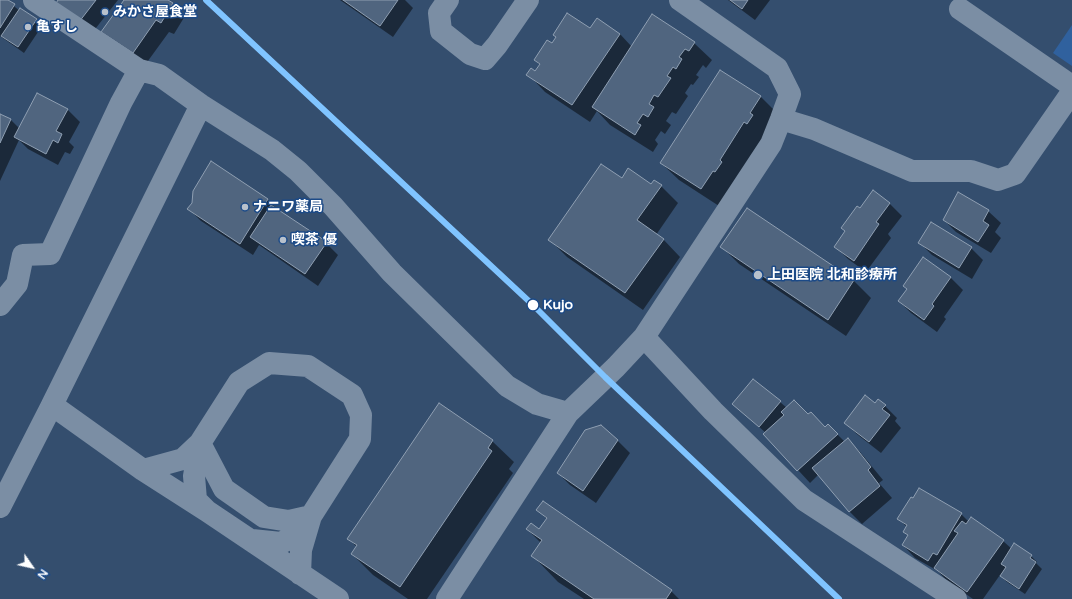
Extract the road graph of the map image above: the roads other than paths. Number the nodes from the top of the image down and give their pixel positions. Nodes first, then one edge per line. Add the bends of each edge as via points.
1 (34, 0) edge
2 (448, 0) edge
3 (528, 0) edge
4 (680, 0) edge
5 (960, 9) dead end
6 (140, 70) junction
7 (1072, 86) edge
8 (1072, 92) edge
9 (201, 105) junction
10 (782, 119) junction
11 (0, 305) edge
12 (644, 337) junction
13 (52, 405) junction
14 (568, 413) junction
15 (200, 443) junction
16 (143, 470) junction
17 (0, 507) edge
18 (207, 510) junction
19 (309, 523) junction
20 (251, 540) junction
21 (300, 574) junction
22 (338, 599) edge
23 (448, 599) edge
24 (956, 599) edge

1 - 6 street
2 - 3 street via 439,13 441,31 470,54 485,59
4 - 10 street via 776,68 790,94
5 - 7 street
6 - 9 street via 159,75
6 - 11 street via 121,103 50,254 23,255 17,284
8 - 10 street via 1015,174 998,180 971,171 912,171 814,129
9 - 13 street
9 - 14 street via 272,150 298,171 333,206 392,273 507,386 537,404
10 - 12 street via 772,144
12 - 14 street
12 - 24 street via 713,411 804,500
13 - 16 street
13 - 17 street
14 - 23 street
15 - 16 street via 183,459
15 - 18 street via 194,476 196,500
15 - 19 street via 224,489 264,517
15 - 19 street via 239,382 269,363 308,366 352,395 361,415 360,439
16 - 18 street
18 - 20 street
19 - 20 street via 281,543
19 - 21 street via 301,550
20 - 21 street
21 - 22 street

